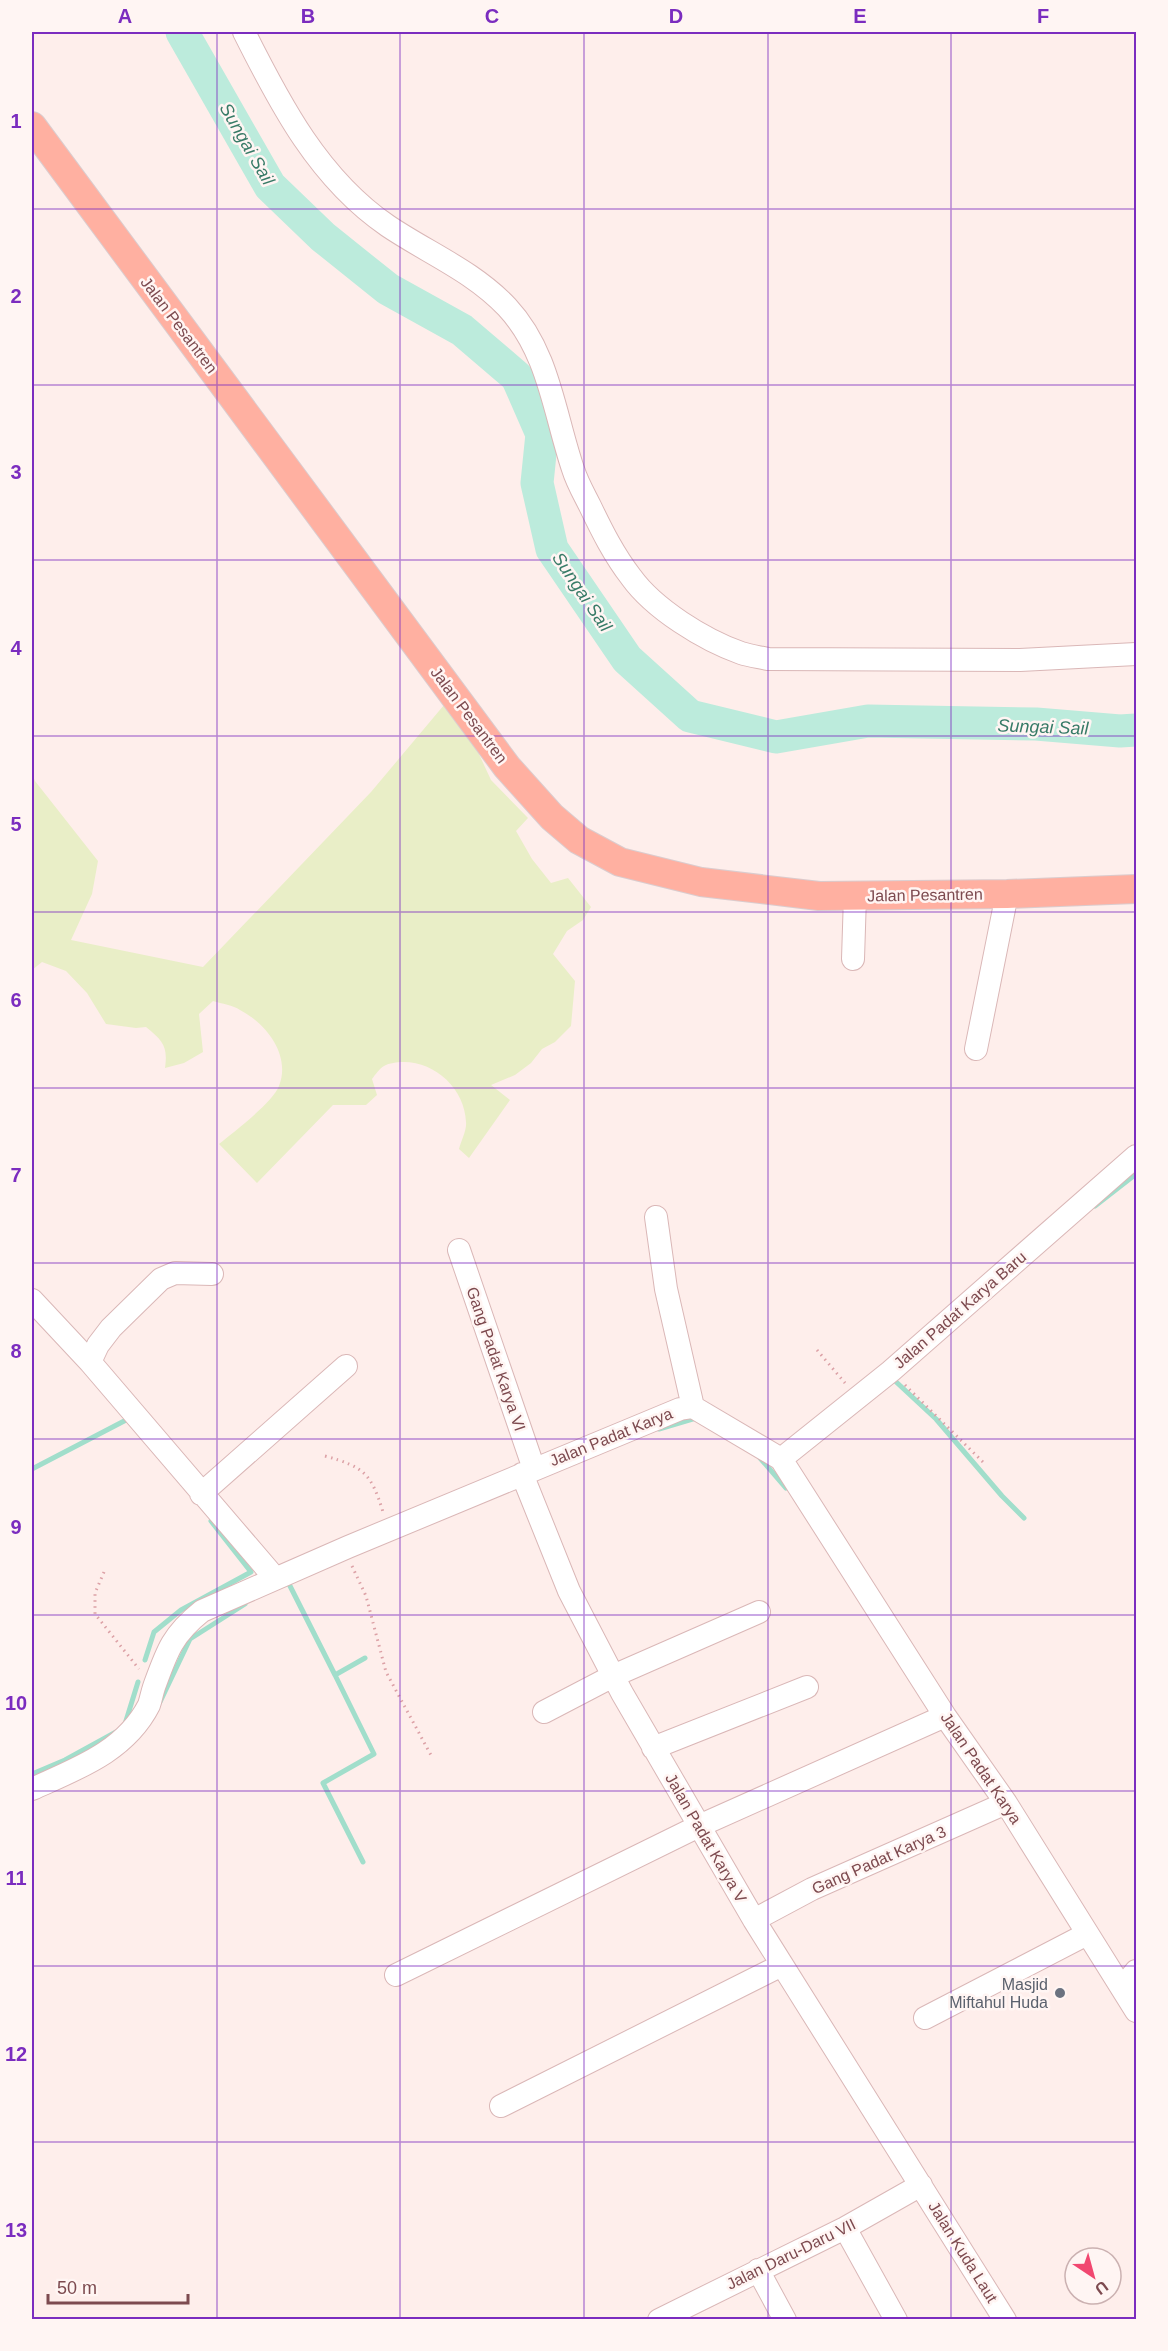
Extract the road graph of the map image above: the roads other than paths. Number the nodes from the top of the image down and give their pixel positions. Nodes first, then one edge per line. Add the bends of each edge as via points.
1 (244, 32) edge
2 (32, 126) edge
3 (1137, 654) edge
4 (1137, 889) edge
5 (1007, 894) junction
6 (855, 896) junction
7 (853, 959) dead end
8 (976, 1049) dead end
9 (1137, 1156) edge
10 (657, 1217) dead end
11 (459, 1250) dead end
12 (212, 1274) dead end
13 (32, 1300) edge
14 (90, 1362) junction
15 (346, 1366) dead end
16 (693, 1407) junction
17 (781, 1459) junction
18 (528, 1471) junction
19 (201, 1494) junction
20 (275, 1578) junction
21 (759, 1612) dead end
22 (613, 1676) junction
23 (807, 1687) dead end
24 (544, 1712) dead end
25 (945, 1716) junction
26 (653, 1748) junction
27 (32, 1789) edge
28 (1006, 1803) junction
29 (699, 1826) junction
30 (754, 1920) junction
31 (1087, 1934) junction
32 (782, 1965) junction
33 (1137, 1971) edge
34 (396, 1975) dead end
35 (1122, 1989) junction
36 (1137, 2011) edge
37 (925, 2018) dead end
38 (501, 2106) dead end
39 (921, 2185) junction
40 (845, 2228) junction
41 (758, 2270) junction
42 (659, 2319) edge
43 (785, 2319) edge
44 (896, 2319) edge
45 (1005, 2319) edge

1 - 3 street via 310,149 339,184 389,226 485,286 529,334 550,383 573,470 604,536 632,578 652,600 681,621 741,653 768,659 1020,660
2 - 6 main road, Jalan Pesantren via 507,767 552,817 579,840 609,857 654,871 701,882 819,896
4 - 5 main road, Jalan Pesantren
5 - 6 main road, Jalan Pesantren
5 - 8 street
6 - 7 street
9 - 17 street, Jalan Padat Karya Baru via 891,1371
10 - 16 street via 666,1289
11 - 18 street, Gang Padat Karya VI
12 - 14 street via 175,1273 161,1280 111,1328
13 - 14 street
14 - 19 street
15 - 19 street
16 - 17 street, Jalan Padat Karya
16 - 18 street, Jalan Padat Karya via 680,1408
17 - 25 street, Jalan Padat Karya
18 - 20 street, Jalan Padat Karya
18 - 22 street, Jalan Padat Karya V via 569,1591
19 - 20 street
20 - 27 street, Jalan Padat Karya via 202,1611 183,1627 170,1645 149,1705 119,1743 99,1758
21 - 22 street
22 - 24 street
22 - 26 street, Jalan Padat Karya V
23 - 26 street
25 - 28 street, Jalan Padat Karya
25 - 29 street
26 - 29 street, Jalan Padat Karya V
28 - 30 street, Gang Padat Karya 3 via 812,1889
28 - 31 street, Jalan Padat Karya
29 - 30 street, Jalan Padat Karya V
29 - 34 street
30 - 32 street, Jalan Padat Karya V
31 - 35 street, Jalan Padat Karya
31 - 37 street
32 - 38 street
32 - 39 street, Jalan Padat Karya V
33 - 35 street
35 - 36 street, Jalan Padat Karya
39 - 40 street, Jalan Daru-Daru VII
39 - 45 street, Jalan Kuda Laut
40 - 41 street, Jalan Daru-Daru VII
40 - 44 street
41 - 42 street, Jalan Daru-Daru VII
41 - 43 street

